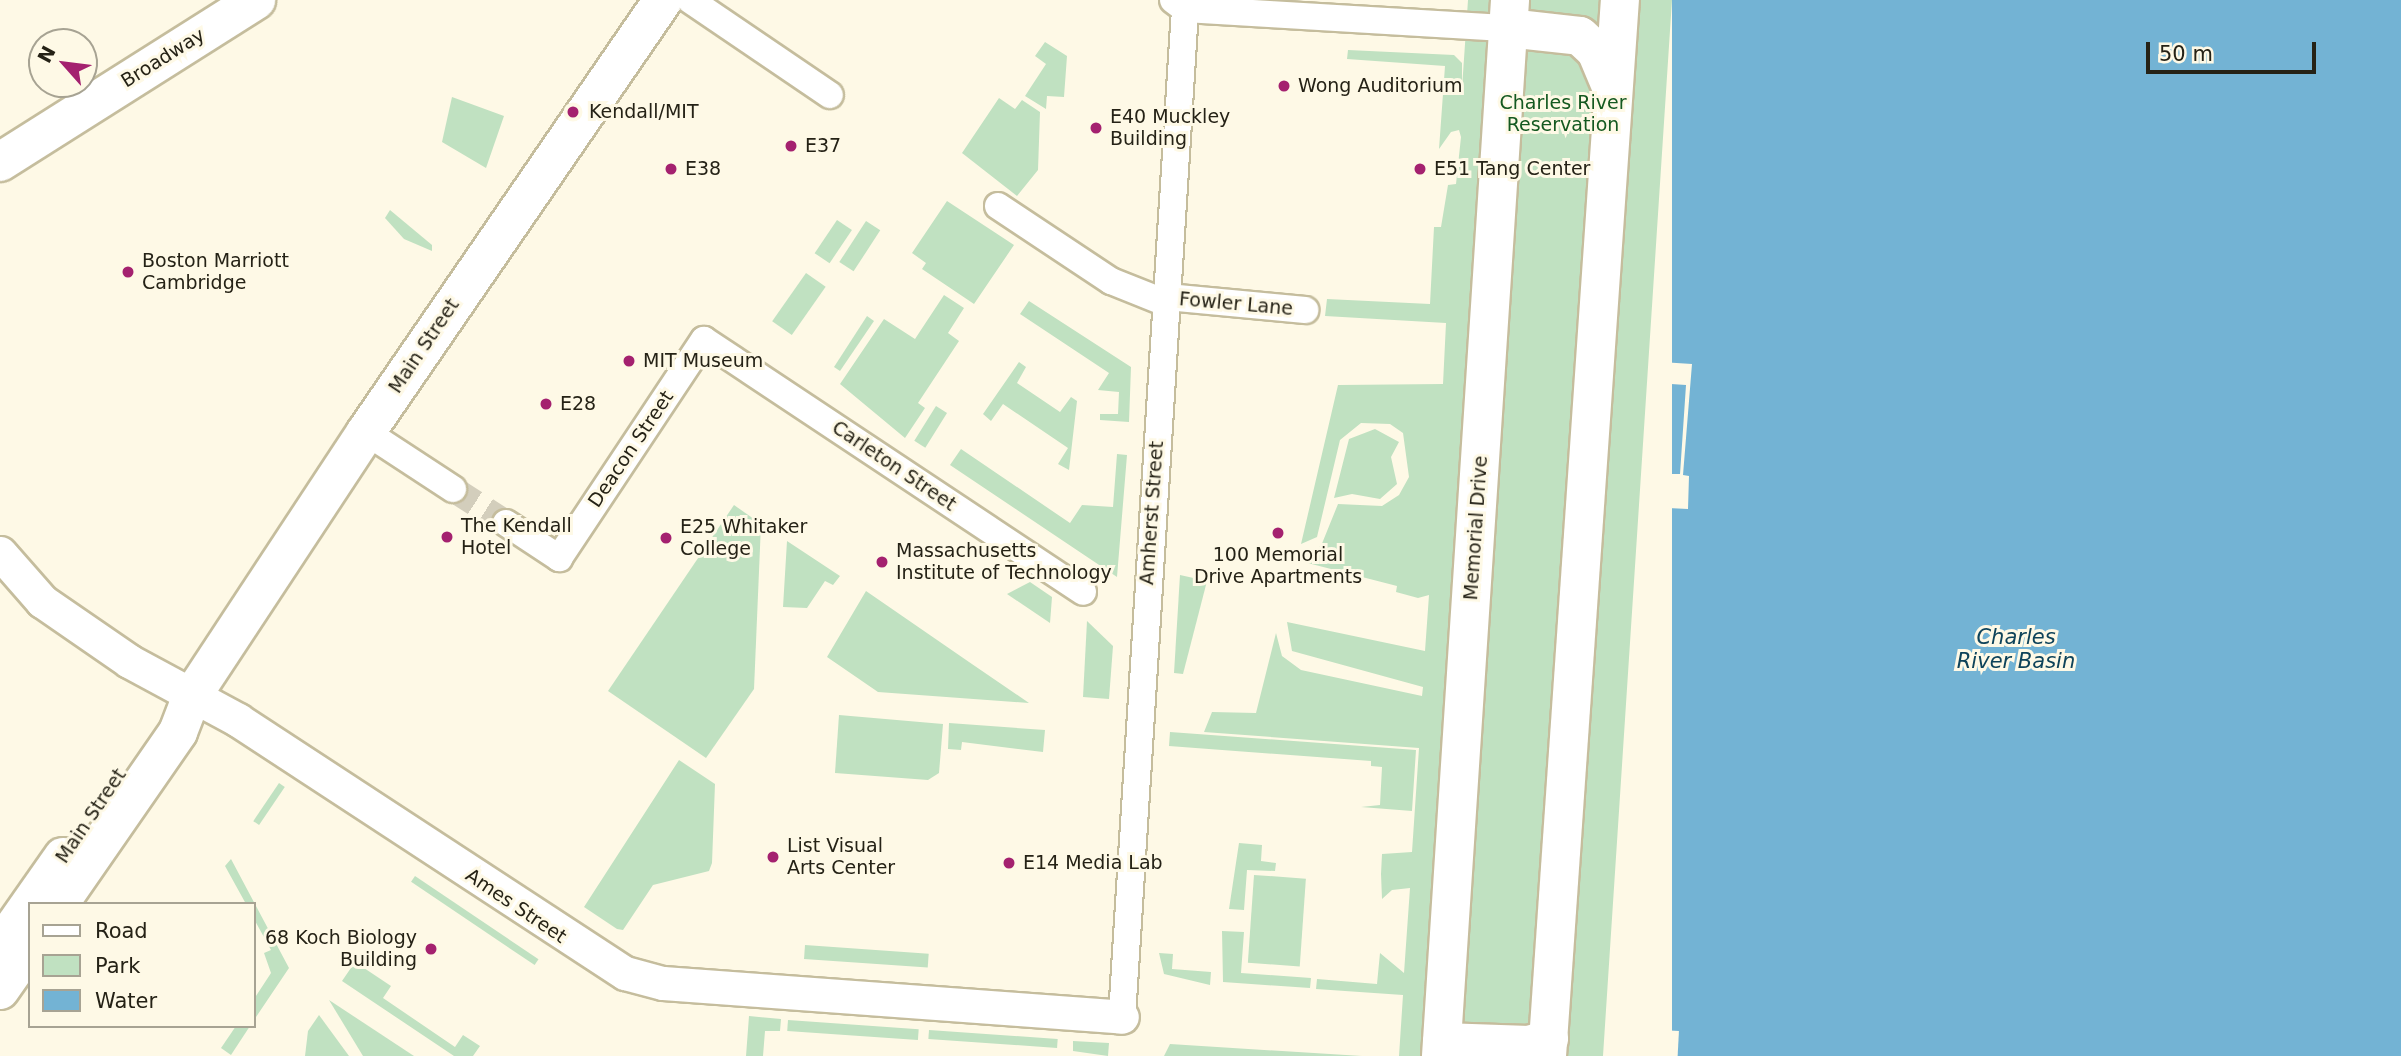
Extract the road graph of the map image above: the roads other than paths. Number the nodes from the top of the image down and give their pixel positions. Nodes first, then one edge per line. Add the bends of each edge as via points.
1 (256, 0) edge
2 (663, 0) edge
3 (690, 0) edge
4 (1620, 3) edge
5 (1179, 4) edge
6 (1509, 14) edge
7 (1613, 91) junction
8 (830, 95) dead end
9 (0, 162) edge
10 (998, 206) dead end
11 (1167, 300) junction
12 (1305, 310) dead end
13 (704, 341) joint
14 (366, 432) junction
15 (453, 489) tunnel mouth
16 (506, 523) tunnel mouth
17 (0, 553) edge
18 (1083, 592) dead end
19 (192, 696) junction
20 (31, 902) edge
21 (60, 902) edge
22 (28, 906) edge
23 (0, 947) edge
24 (28, 950) edge
25 (0, 990) edge
26 (1122, 1017) joint
27 (1548, 1047) edge
28 (1441, 1049) edge

1 - 9 main road, Broadway
2 - 14 main road, Main Street
3 - 8 street
4 - 7 main road
5 - 6 street
5 - 11 street, Amherst Street
6 - 7 main road via 1580,36 1596,51
6 - 28 main road, Memorial Drive
7 - 27 main road
10 - 11 street, Fowler Lane via 1111,281
11 - 12 street, Fowler Lane
11 - 26 street, Amherst Street
13 - 16 street, Deacon Street via 558,558
13 - 18 street, Carleton Street
14 - 15 street
14 - 19 main road, Main Street
17 - 19 street, Ames Street via 42,601
19 - 20 main road, Main Street via 152,726
19 - 21 main road, Main Street via 178,732
19 - 26 street, Ames Street via 591,956 634,976
22 - 23 main road, Main Street
24 - 25 main road
27 - 28 main road

